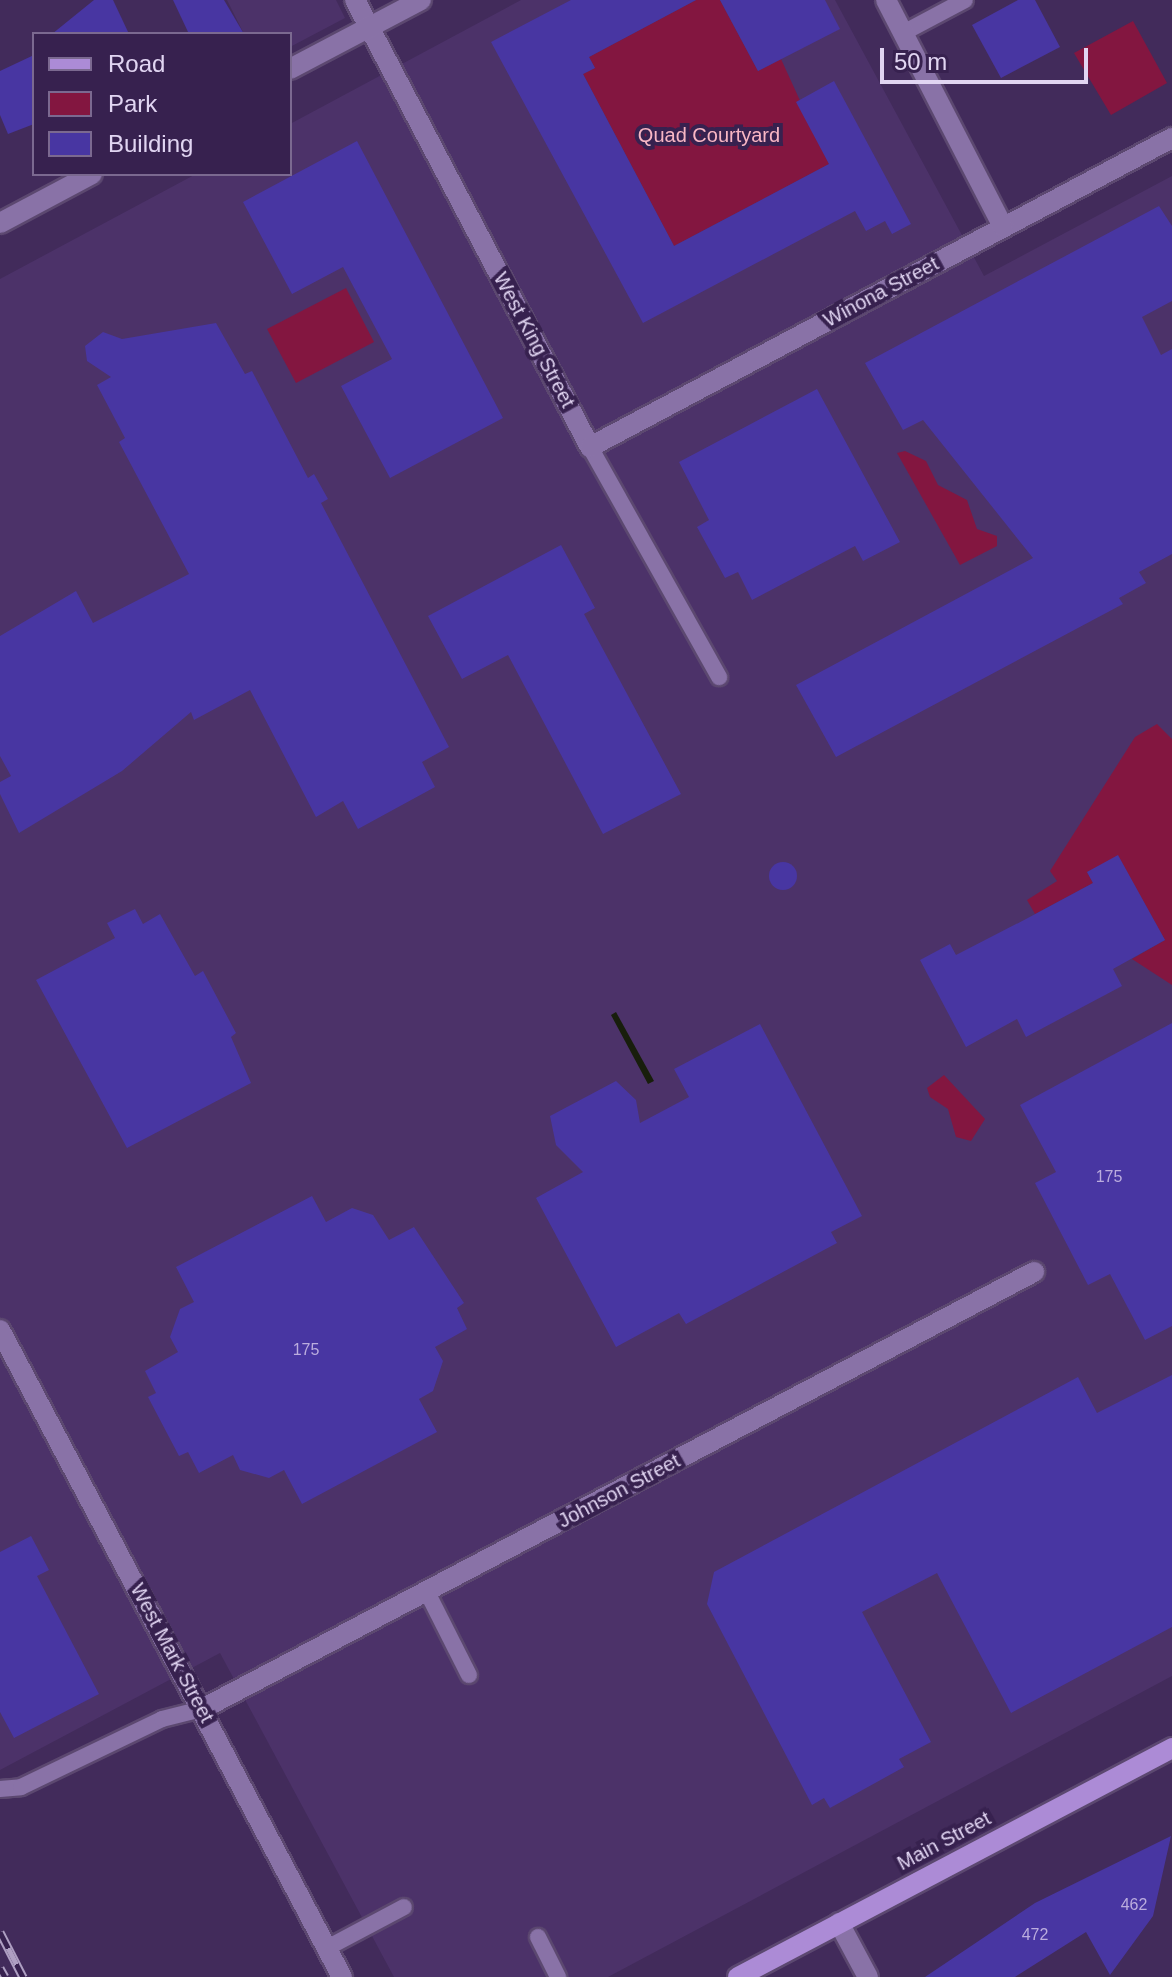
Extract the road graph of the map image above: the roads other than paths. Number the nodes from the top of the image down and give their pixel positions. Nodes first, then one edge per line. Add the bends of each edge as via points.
1 (355, 0) edge
2 (421, 0) edge
3 (886, 0) edge
4 (965, 0) edge
5 (369, 28) junction
6 (903, 33) junction
7 (292, 68) edge
8 (1172, 138) edge
9 (88, 176) edge
10 (0, 223) edge
11 (1003, 227) junction
12 (590, 447) junction
13 (719, 677) dead end
14 (1034, 1272) dead end
15 (0, 1330) edge
16 (427, 1592) junction
17 (469, 1675) dead end
18 (202, 1709) junction
19 (1172, 1748) edge
20 (0, 1789) edge
21 (404, 1907) dead end
22 (839, 1923) junction
23 (538, 1937) dead end
24 (327, 1948) junction
25 (342, 1977) edge
26 (558, 1977) edge
27 (738, 1977) edge
28 (868, 1977) edge

1 - 5 street, West King Street
2 - 5 street
3 - 6 street
4 - 6 lane
5 - 7 street
5 - 12 street, West King Street
6 - 11 street
8 - 11 street, Winona Street
9 - 10 street
11 - 12 street, Winona Street
12 - 13 lane, West King Street
14 - 16 street, Johnson Street
15 - 18 street, West Mark Street
16 - 17 lane
16 - 18 street, Johnson Street
18 - 20 lane via 162,1719 21,1787
18 - 24 street, West Mark Street
19 - 22 main road, Main Street
21 - 24 lane
22 - 27 main road, Main Street
22 - 28 street
23 - 26 lane
24 - 25 street, West Mark Street

